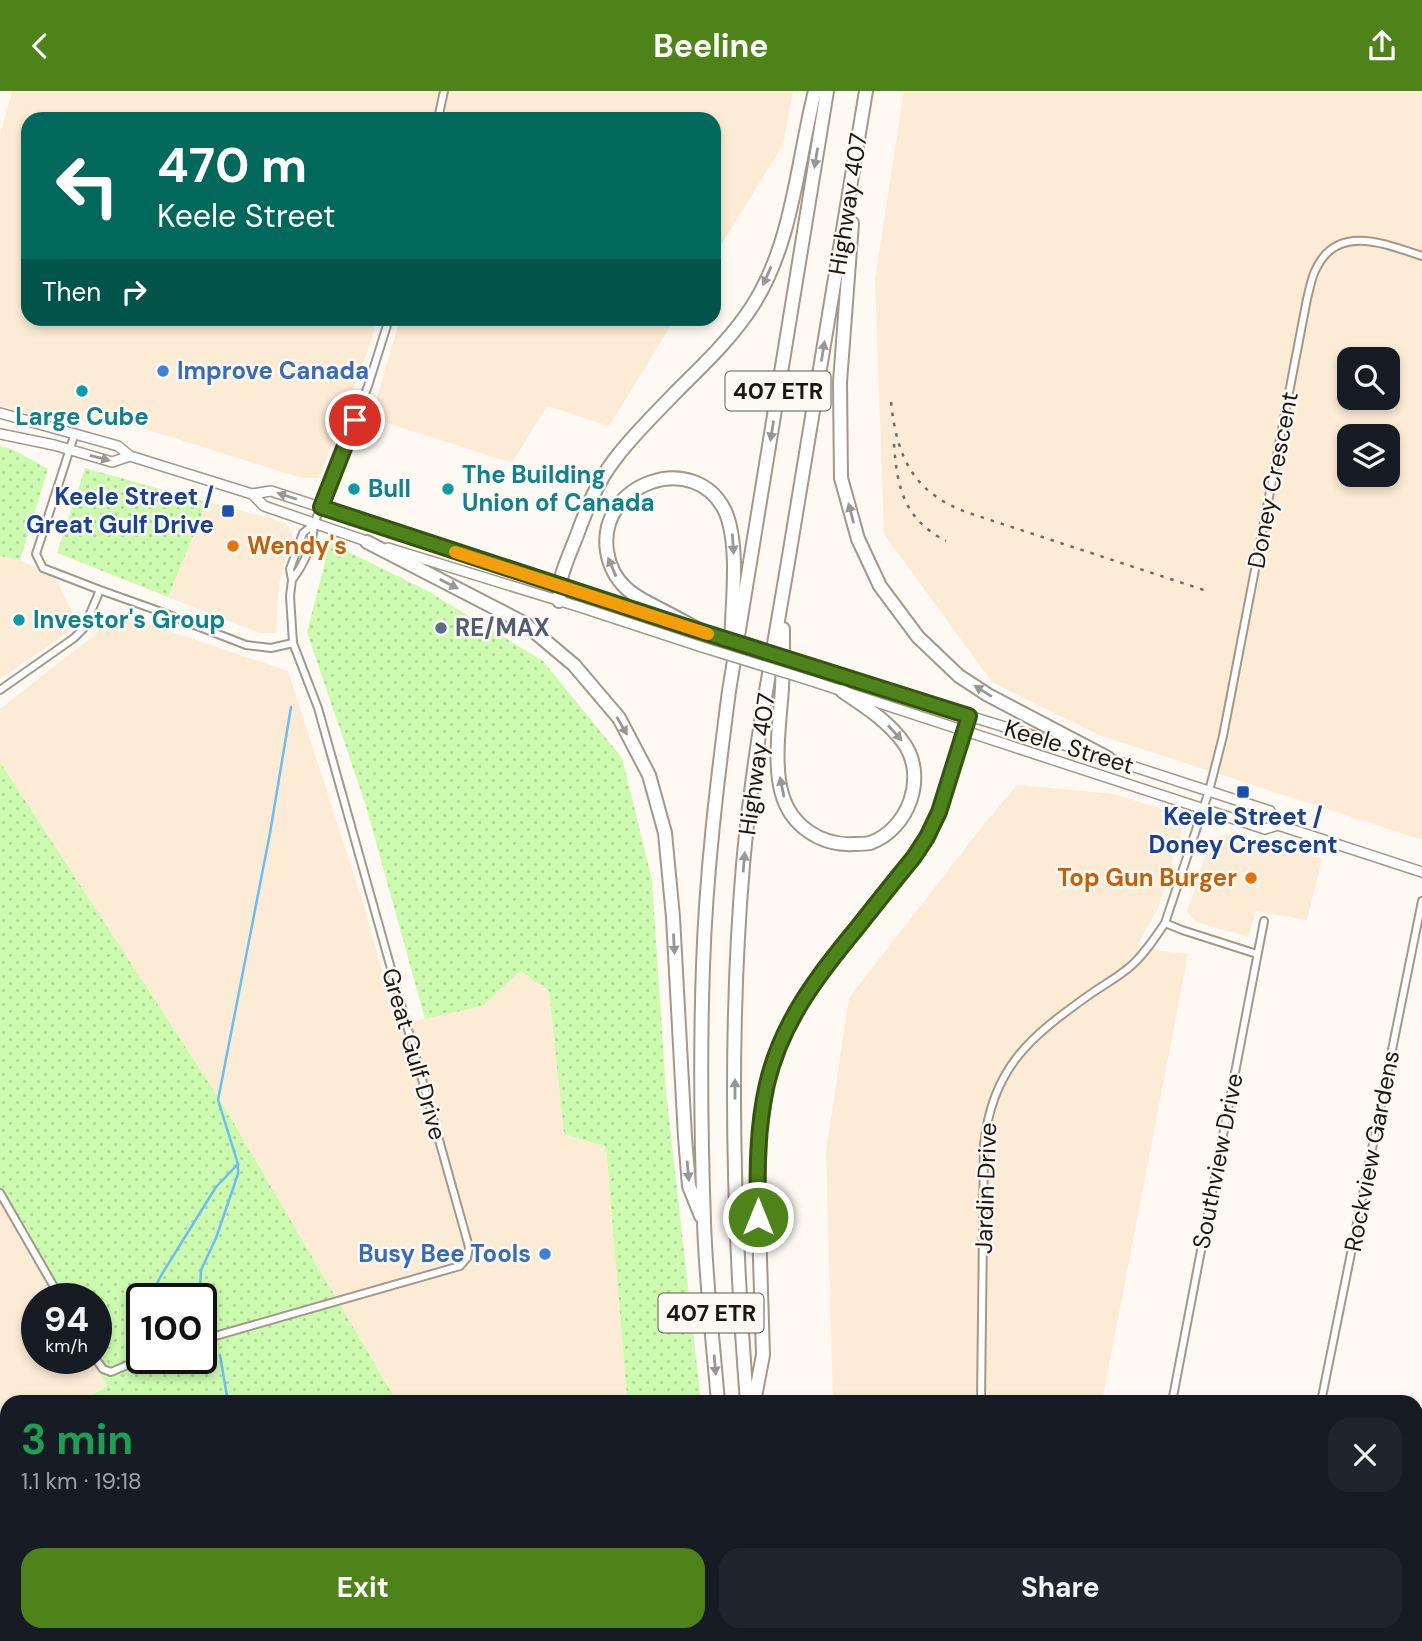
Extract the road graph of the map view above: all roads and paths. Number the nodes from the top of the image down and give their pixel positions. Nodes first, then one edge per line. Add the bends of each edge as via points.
1 (444, 91) edge
2 (815, 91) edge
3 (827, 91) edge
4 (866, 91) edge
5 (440, 112) edge
6 (857, 148) junction
7 (1422, 256) edge
8 (387, 326) edge
9 (0, 413) edge
10 (75, 433) junction
11 (0, 434) edge
12 (69, 450) junction
13 (130, 456) junction
14 (252, 494) junction
15 (321, 507) junction
16 (314, 524) junction
17 (367, 542) junction
18 (292, 580) junction
19 (561, 586) junction
20 (784, 588) junction
21 (100, 590) junction
22 (559, 601) junction
23 (705, 633) junction
24 (292, 643) junction
25 (0, 690) edge
26 (729, 691) junction
27 (842, 691) junction
28 (969, 716) junction
29 (964, 731) junction
30 (1108, 758) junction
31 (1209, 791) junction
32 (1203, 809) junction
33 (1278, 825) junction
34 (1422, 872) edge
35 (1422, 901) edge
36 (1264, 921) dead end
37 (1166, 923) junction
38 (1257, 954) junction
39 (0, 1193) edge
40 (704, 1224) junction
41 (52, 1283) edge
42 (217, 1335) edge
43 (717, 1395) edge
44 (746, 1395) edge
45 (755, 1395) edge
46 (981, 1395) edge
47 (1173, 1395) edge
48 (1322, 1395) edge

1 - 5 street
2 -> 19 highway via 786,224 755,302 722,346 607,469 589,502
3 -> 26 highway, Highway 407 / 407 ETR
4 - 6 highway, Highway 407 / 407 ETR
20 -> 6 highway, Highway 407 / 407 ETR
30 -> 6 highway via 959,676 918,638 880,586 858,539 841,478 840,410
7 - 31 street, Doney Crescent via 1357,240 1326,253 1314,273 1230,708
8 - 15 street
9 - 10 main road, Keele Street
10 - 12 street
10 - 13 main road, Keele Street via 118,446
11 - 12 main road, Keele Street
12 -> 13 main road, Keele Street via 112,462
12 - 21 street via 36,554 43,568
13 - 14 main road, Keele Street
15 -> 14 main road, Keele Street via 271,491
14 - 16 main road, Keele Street via 264,506
15 - 16 street
15 - 19 main road, Keele Street
16 - 17 main road, Keele Street
16 - 18 street, Great Gulf Drive via 313,537
16 - 18 street, Great Gulf Drive via 303,533 290,569
17 - 22 main road, Keele Street
17 -> 40 highway via 524,623 574,665 619,718 649,775 665,833 689,1186
18 - 24 street, Great Gulf Drive
19 - 22 highway
19 - 23 main road, Keele Street
27 -> 20 highway via 892,728 914,765 914,790 905,813 887,834 868,844 841,845 816,837 799,824 781,792
44 -> 20 highway, Highway 407 / 407 ETR via 736,1174 738,940 754,773
21 - 24 street via 246,645 271,648
21 - 25 street via 84,628
22 - 27 main road, Keele Street, bridge
23 -> 26 highway via 627,590 608,559 607,528 617,506 626,496 660,479 687,480 711,492 731,530
23 - 28 main road, Keele Street, bridge
24 - 42 street, Great Gulf Drive via 318,708 469,1247 460,1266
26 - 40 highway, Highway 407 / 407 ETR via 703,956
27 - 29 main road, Keele Street
28 - 29 highway
28 - 30 main road, Keele Street
29 - 32 main road, Keele Street
29 - 45 highway via 927,837 802,1000 767,1084 758,1194 763,1355
30 - 31 main road, Keele Street
31 - 32 street, Doney Crescent
31 - 33 main road, Keele Street via 1270,811
32 - 33 main road, Keele Street via 1265,829
32 - 37 street, Jardin Drive
33 - 34 main road, Keele Street
35 - 48 street, Rockview Gardens
36 - 38 street, Southview Drive
37 - 38 street
37 - 46 street, Jardin Drive via 1133,964 1030,1041 1008,1068 989,1111 984,1145
38 - 47 street, Southview Drive
39 - 41 street
40 -> 43 highway, Highway 407 / 407 ETR

